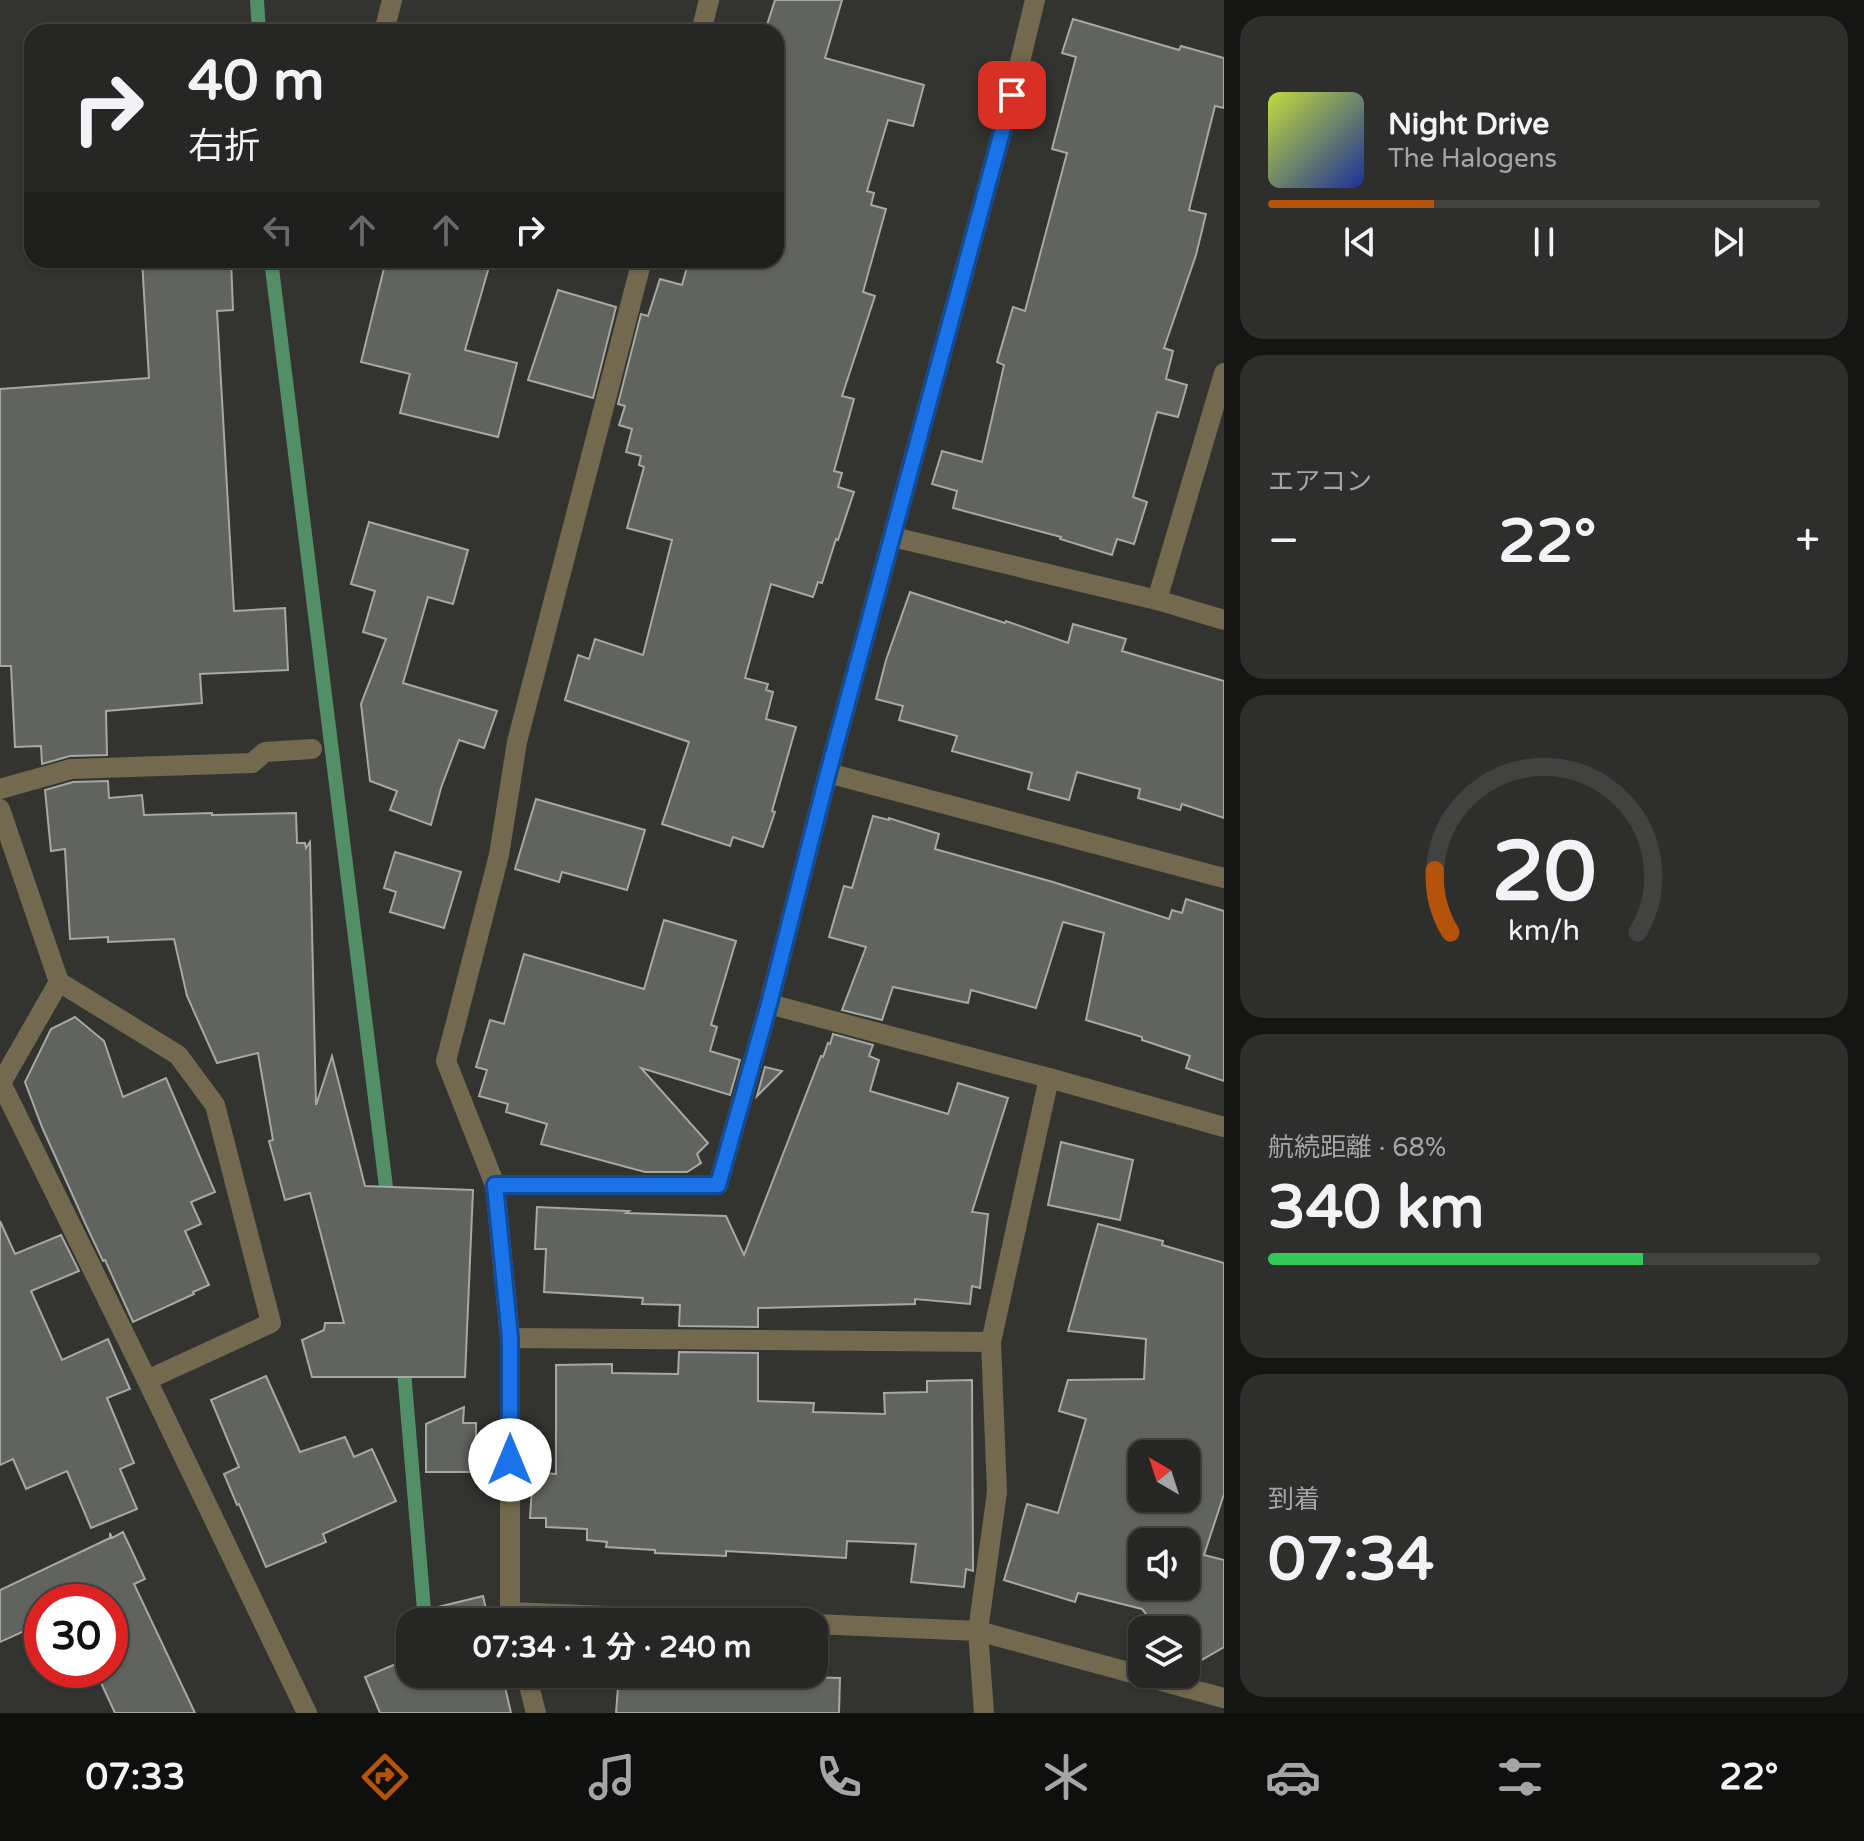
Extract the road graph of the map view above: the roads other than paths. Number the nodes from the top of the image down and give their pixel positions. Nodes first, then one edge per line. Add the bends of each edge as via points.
1 (392, 0) edge
2 (709, 0) edge
3 (1035, 0) edge
4 (386, 24) edge
5 (703, 24) edge
6 (640, 268) edge
7 (1224, 373) edge
8 (893, 537) junction
9 (1157, 600) junction
10 (1224, 620) edge
11 (312, 749) dead end
12 (828, 773) junction
13 (0, 789) edge
14 (0, 809) edge
15 (1224, 878) edge
16 (59, 982) junction
17 (769, 1004) junction
18 (1049, 1078) junction
19 (1224, 1127) edge
20 (495, 1185) junction
21 (510, 1338) junction
22 (991, 1342) junction
23 (147, 1380) junction
24 (511, 1608) edge
25 (828, 1625) edge
26 (978, 1631) junction
27 (530, 1688) edge
28 (1224, 1698) edge
29 (307, 1713) edge
30 (536, 1713) edge
31 (984, 1713) edge

1 - 4 street
2 - 5 street
3 - 8 street
6 - 20 street via 517,742 499,855 446,1061
7 - 9 street
8 - 9 street
8 - 12 street
9 - 10 street
11 - 13 street via 265,752 252,763 71,769
12 - 15 street
12 - 17 street
14 - 16 street
16 - 23 street via 1,1083
16 - 23 street via 178,1055 215,1105 271,1323
17 - 18 street
17 - 20 street via 718,1185
18 - 19 street
18 - 22 street
20 - 21 street
21 - 22 street
21 - 24 street
22 - 26 street via 997,1492
23 - 29 street
25 - 26 street
26 - 28 street
26 - 31 street
27 - 30 street

